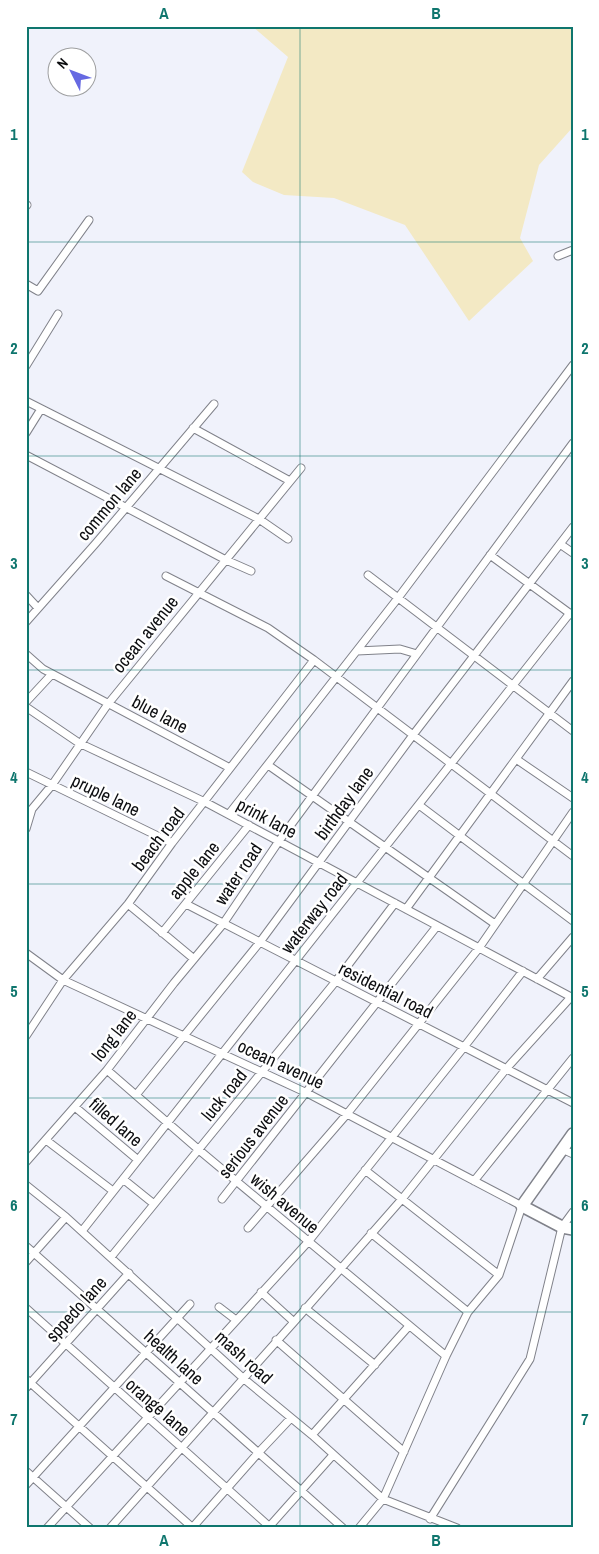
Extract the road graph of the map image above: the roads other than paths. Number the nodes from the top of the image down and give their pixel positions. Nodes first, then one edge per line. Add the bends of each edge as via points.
1 (90, 220) dead end
2 (573, 250) edge
3 (558, 256) dead end
4 (26, 284) edge
5 (58, 314) dead end
6 (573, 364) edge
7 (26, 366) edge
8 (26, 401) edge
9 (214, 404) dead end
10 (41, 408) junction
11 (193, 428) junction
12 (26, 433) edge
13 (573, 444) edge
14 (26, 455) edge
15 (160, 468) junction
16 (301, 468) dead end
17 (290, 481) junction
18 (126, 508) junction
19 (260, 519) junction
20 (573, 527) edge
21 (288, 539) dead end
22 (560, 544) junction
23 (573, 553) edge
24 (490, 555) junction
25 (226, 560) junction
26 (251, 571) dead end
27 (368, 575) dead end
28 (166, 576) dead end
29 (529, 584) junction
30 (199, 593) junction
31 (26, 595) edge
32 (398, 598) junction
33 (38, 608) junction
34 (572, 614) edge
35 (26, 622) edge
36 (437, 627) junction
37 (356, 651) junction
38 (26, 654) edge
39 (417, 654) junction
40 (474, 656) junction
41 (314, 660) junction
42 (52, 674) junction
43 (336, 677) junction
44 (573, 681) edge
45 (514, 685) junction
46 (26, 702) edge
47 (108, 704) junction
48 (26, 707) edge
49 (377, 708) junction
50 (549, 713) junction
51 (573, 731) edge
52 (413, 735) junction
53 (80, 743) junction
54 (516, 759) junction
55 (451, 764) junction
56 (268, 765) junction
57 (230, 768) junction
58 (26, 772) edge
59 (52, 785) junction
60 (490, 794) junction
61 (312, 796) junction
62 (573, 798) edge
63 (205, 802) junction
64 (419, 805) junction
65 (573, 812) edge
66 (229, 814) junction
67 (349, 822) junction
68 (249, 825) junction
69 (26, 829) edge
70 (460, 836) junction
71 (278, 841) junction
72 (552, 841) junction
73 (172, 843) junction
74 (385, 847) junction
75 (573, 856) edge
76 (319, 862) junction
77 (429, 878) junction
78 (358, 882) junction
79 (523, 883) junction
80 (395, 903) junction
81 (128, 904) junction
82 (186, 904) junction
83 (406, 909) junction
84 (573, 921) edge
85 (223, 924) junction
86 (495, 924) junction
87 (437, 926) junction
88 (162, 933) junction
89 (573, 937) edge
90 (260, 942) junction
91 (479, 948) junction
92 (26, 953) edge
93 (194, 960) junction
94 (295, 961) junction
95 (523, 971) junction
96 (537, 979) junction
97 (63, 980) junction
98 (336, 981) junction
99 (572, 997) edge
100 (377, 1003) junction
101 (146, 1018) junction
102 (418, 1024) junction
103 (26, 1036) edge
104 (184, 1037) junction
105 (464, 1047) junction
106 (223, 1053) junction
107 (573, 1058) edge
108 (506, 1069) junction
109 (107, 1070) junction
110 (262, 1071) junction
111 (548, 1090) junction
112 (307, 1093) junction
113 (136, 1095) junction
114 (573, 1103) edge
115 (75, 1107) junction
116 (347, 1114) junction
117 (168, 1122) junction
118 (573, 1134) edge
119 (391, 1137) junction
120 (46, 1140) junction
121 (562, 1149) junction
122 (199, 1150) junction
123 (573, 1154) edge
124 (138, 1160) junction
125 (434, 1160) junction
126 (26, 1162) edge
127 (365, 1170) junction
128 (123, 1179) junction
129 (474, 1181) junction
130 (237, 1182) junction
131 (26, 1185) edge
132 (113, 1191) junction
133 (222, 1199) dead end
134 (402, 1199) junction
135 (154, 1204) junction
136 (522, 1206) junction
137 (267, 1207) junction
138 (573, 1212) edge
139 (66, 1217) junction
140 (248, 1228) dead end
141 (568, 1228) edge
142 (82, 1231) junction
143 (371, 1233) junction
144 (308, 1242) junction
145 (26, 1246) edge
146 (34, 1253) junction
147 (110, 1257) junction
148 (26, 1262) edge
149 (341, 1268) junction
150 (129, 1273) junction
151 (499, 1275) junction
152 (261, 1292) junction
153 (190, 1304) dead end
154 (219, 1307) dead end
155 (26, 1308) edge
156 (97, 1308) junction
157 (305, 1308) junction
158 (468, 1312) junction
159 (177, 1318) junction
160 (236, 1320) junction
161 (294, 1322) junction
162 (409, 1326) junction
163 (276, 1340) junction
164 (66, 1344) junction
165 (211, 1348) junction
166 (146, 1352) junction
167 (446, 1356) junction
168 (375, 1365) junction
169 (244, 1378) junction
170 (180, 1382) junction
171 (28, 1383) edge
172 (114, 1388) junction
173 (344, 1400) junction
174 (213, 1412) junction
175 (147, 1418) junction
176 (291, 1418) junction
177 (80, 1426) junction
178 (312, 1436) junction
179 (182, 1447) junction
180 (259, 1452) junction
181 (404, 1452) junction
182 (333, 1455) junction
183 (112, 1456) junction
184 (26, 1471) edge
185 (34, 1477) junction
186 (26, 1485) edge
187 (146, 1487) junction
188 (227, 1488) junction
189 (302, 1490) junction
190 (383, 1499) junction
191 (66, 1507) junction
192 (430, 1519) junction
193 (447, 1526) edge
194 (192, 1527) edge
195 (269, 1527) edge
196 (47, 1528) edge
197 (90, 1528) edge
198 (110, 1528) edge
199 (343, 1528) edge
200 (359, 1528) edge
201 (456, 1528) edge

1 - 4 street via 38,292
2 - 3 street
5 - 7 street
6 - 32 street
8 - 10 street
9 - 11 street, common lane
10 - 12 street
10 - 15 street
11 - 15 street, common lane
11 - 17 street
13 - 24 street, water road
14 - 18 street
15 - 18 street, common lane
15 - 19 street
16 - 17 street, ocean avenue
17 - 19 street, ocean avenue
18 - 25 street
18 - 33 street, common lane
19 - 21 street
19 - 25 street, ocean avenue
20 - 22 street, birthday lane
22 - 23 street
22 - 29 street, birthday lane
24 - 29 street
24 - 36 street, water road
25 - 26 street
25 - 30 street, ocean avenue
27 - 32 street
28 - 30 street
29 - 34 street
29 - 40 street, birthday lane
30 - 41 street via 268,628
30 - 47 street, ocean avenue
31 - 33 street
32 - 36 street
32 - 37 street
33 - 35 street, common lane
34 - 45 street, waterway road
36 - 39 street, water road
36 - 40 street
37 - 39 street via 400,650
37 - 43 street
38 - 42 street, blue lane
39 - 49 street, water road
40 - 45 street
40 - 52 street, birthday lane
41 - 43 street
41 - 57 street, beach road
42 - 46 street
42 - 47 street, blue lane
43 - 49 street
43 - 56 street
44 - 50 street
45 - 50 street
45 - 55 street, waterway road
47 - 53 street, ocean avenue
47 - 57 street, blue lane
48 - 53 street, prink lane
49 - 52 street
49 - 61 street, water road
50 - 51 street
50 - 54 street
52 - 55 street
52 - 67 street, birthday lane
53 - 59 street, ocean avenue
53 - 63 street, prink lane
54 - 60 street
54 - 62 street
55 - 60 street
55 - 64 street, waterway road
56 - 61 street
56 - 66 street
57 - 63 street, beach road
58 - 59 street, pruple lane
59 - 69 street, ocean avenue via 32,810
59 - 73 street, pruple lane
60 - 70 street
60 - 72 street
61 - 67 street
61 - 71 street, water road
63 - 66 street, prink lane
63 - 73 street, beach road
64 - 70 street
64 - 74 street, waterway road
65 - 72 street
66 - 68 street, prink lane
67 - 74 street
67 - 76 street, birthday lane
68 - 71 street, prink lane
68 - 82 street, apple lane
70 - 77 street
70 - 79 street
71 - 76 street, prink lane
71 - 85 street, water road
72 - 75 street
72 - 79 street
73 - 81 street, beach road
74 - 77 street
74 - 78 street, waterway road
76 - 78 street, prink lane
76 - 90 street, birthday lane
77 - 83 street
77 - 86 street
78 - 80 street, prink lane
78 - 94 street, waterway road
79 - 84 street
79 - 86 street
80 - 83 street, prink lane
80 - 98 street, luck road
81 - 88 street
81 - 97 street, beach road
82 - 85 street, residential road
82 - 88 street, apple lane
83 - 87 street, prink lane
85 - 90 street, residential road
85 - 93 street, long lane
86 - 91 street
87 - 91 street, prink lane
87 - 100 street, serious avenue
88 - 93 street
89 - 96 street
90 - 94 street, residential road
90 - 104 street, birthday lane
91 - 95 street, prink lane
91 - 102 street
92 - 97 street, ocean avenue
93 - 101 street, long lane
94 - 98 street, residential road
94 - 106 street, waterway road
95 - 96 street, prink lane
95 - 105 street
96 - 99 street, prink lane
97 - 101 street, ocean avenue
97 - 103 street, beach road
98 - 100 street, residential road
98 - 110 street, luck road
99 - 108 street
100 - 102 street, residential road
100 - 112 street, serious avenue
101 - 104 street, ocean avenue
101 - 109 street, long lane
102 - 105 street, residential road
102 - 116 street
104 - 106 street, ocean avenue
104 - 113 street, birthday lane
105 - 108 street, residential road
105 - 119 street
106 - 110 street, ocean avenue
106 - 117 street, waterway road
107 - 111 street
108 - 111 street, residential road
108 - 125 street
109 - 113 street, wish avenue
109 - 115 street, long lane
110 - 112 street, ocean avenue
110 - 122 street, luck road
111 - 114 street, residential road
111 - 129 street
112 - 116 street, ocean avenue
112 - 130 street, serious avenue
113 - 117 street, wish avenue
115 - 120 street, long lane
115 - 124 street, filled lane
116 - 119 street, ocean avenue
116 - 137 street
117 - 122 street, wish avenue
117 - 124 street, waterway road
118 - 121 main road
119 - 125 street, ocean avenue
119 - 127 street
120 - 126 street, long lane
120 - 132 street
121 - 123 street
121 - 136 main road
122 - 130 street, wish avenue
122 - 135 street, luck road
124 - 128 street, waterway road
125 - 129 street, ocean avenue
125 - 134 street
127 - 134 street
127 - 144 street
128 - 132 street, waterway road
128 - 135 street
129 - 136 street, ocean avenue
130 - 133 street, serious avenue
130 - 137 street, wish avenue
131 - 139 street, mash road
132 - 142 street, waterway road
134 - 143 street
134 - 151 street
135 - 147 street, luck road
136 - 141 main road
136 - 151 street
137 - 140 street
137 - 144 street, wish avenue
138 - 141 street
139 - 142 street, mash road
139 - 146 street
141 - 192 street via 530,1359
142 - 147 street, mash road
143 - 149 street
143 - 158 street
144 - 149 street, wish avenue
144 - 152 street
145 - 146 street, health lane
146 - 148 street
146 - 156 street, health lane
147 - 150 street, mash road
149 - 157 street
149 - 162 street, wish avenue
150 - 156 street, sppedo lane
150 - 159 street, mash road
151 - 158 street
152 - 160 street
152 - 161 street
153 - 159 street
154 - 160 street
155 - 164 street, orange lane
156 - 164 street, sppedo lane
156 - 166 street, health lane
157 - 161 street
157 - 168 street
158 - 167 street
159 - 165 street, mash road
159 - 166 street
160 - 165 street
161 - 163 street
162 - 167 street, wish avenue
162 - 168 street
163 - 169 street
163 - 173 street
164 - 171 street, sppedo lane
164 - 172 street, orange lane
165 - 169 street, mash road
165 - 170 street
166 - 170 street, health lane
166 - 172 street
167 - 181 street
168 - 173 street
169 - 174 street
169 - 176 street, mash road
170 - 174 street, health lane
170 - 175 street
171 - 177 street
172 - 175 street, orange lane
172 - 177 street
173 - 178 street
173 - 181 street
174 - 179 street
174 - 180 street, health lane
175 - 179 street, orange lane
175 - 183 street
176 - 178 street, mash road
176 - 180 street
177 - 183 street
177 - 185 street
178 - 182 street, mash road
179 - 187 street
179 - 188 street, orange lane
180 - 188 street
180 - 189 street, health lane
181 - 190 street
182 - 189 street
182 - 190 street, mash road
183 - 187 street
183 - 191 street
184 - 185 street
185 - 186 street
185 - 191 street
187 - 194 street
187 - 198 street
188 - 194 street
188 - 195 street, orange lane
189 - 195 street
189 - 199 street, health lane
190 - 192 street, mash road
190 - 200 street
191 - 196 street
191 - 197 street
192 - 193 street, mash road
193 - 201 street, mash road

